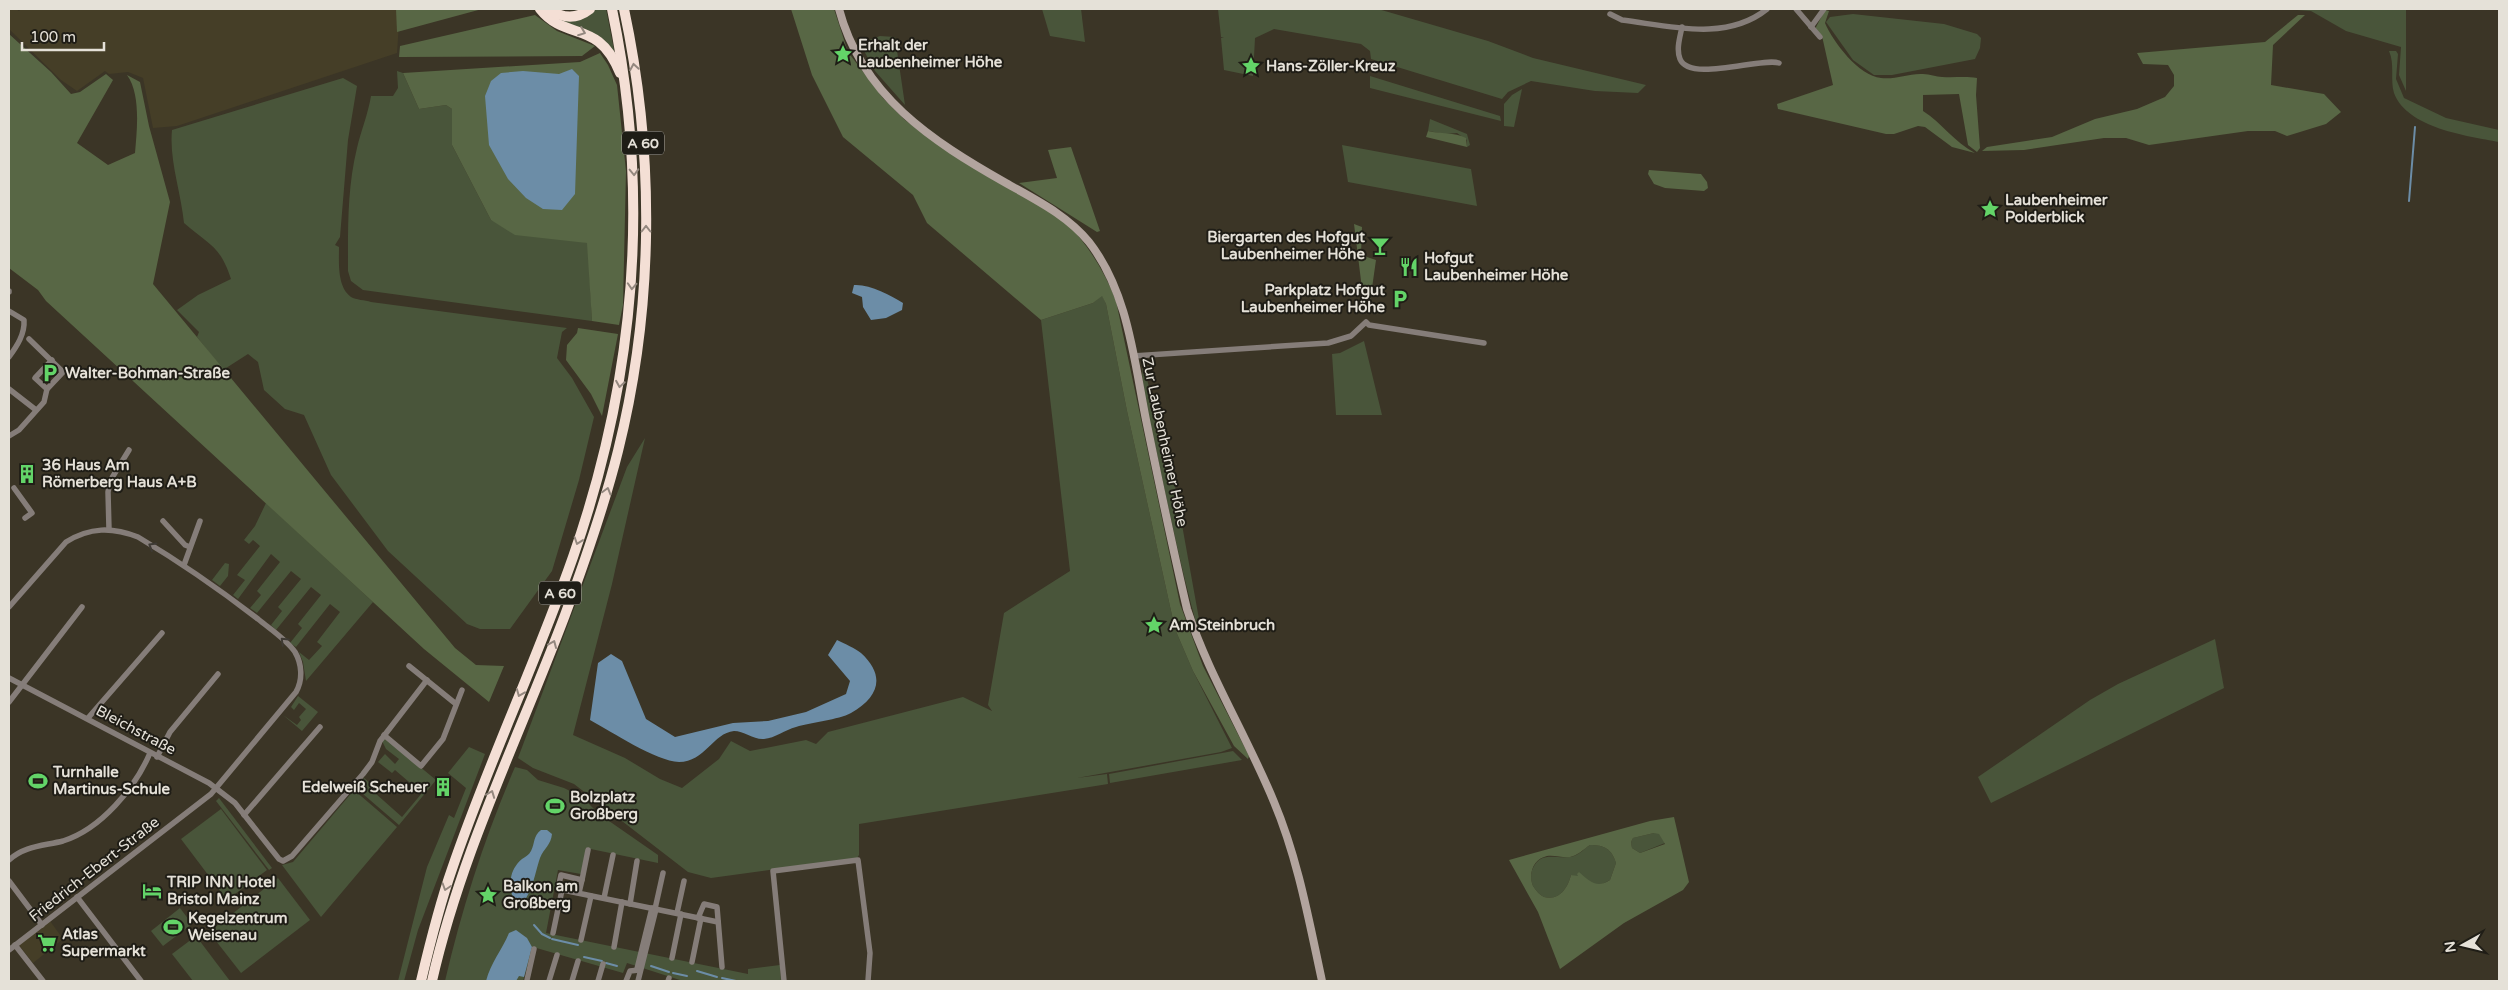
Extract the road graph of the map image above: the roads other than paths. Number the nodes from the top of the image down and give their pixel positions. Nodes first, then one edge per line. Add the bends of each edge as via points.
1 (540, 9) edge
2 (549, 9) edge
3 (590, 9) edge
4 (612, 9) edge
5 (624, 9) edge
6 (838, 9) edge
7 (1767, 9) edge
8 (1796, 9) edge
9 (1824, 9) edge
10 (1610, 14) dead end
11 (1682, 27) junction
12 (1811, 27) junction
13 (1820, 37) dead end
14 (1779, 63) dead end
15 (626, 89) junction
16 (9, 312) edge
17 (29, 339) dead end
18 (1484, 343) dead end
19 (1133, 356) junction
20 (9, 357) edge
21 (52, 360) junction
22 (47, 389) junction
23 (9, 390) edge
24 (36, 410) junction
25 (9, 436) edge
26 (129, 450) dead end
27 (14, 488) dead end
28 (25, 518) dead end
29 (164, 521) dead end
30 (200, 521) dead end
31 (109, 529) junction
32 (190, 547) junction
33 (184, 565) junction
34 (9, 607) edge
35 (82, 608) dead end
36 (162, 633) dead end
37 (409, 666) dead end
38 (218, 674) dead end
39 (9, 678) edge
40 (427, 680) junction
41 (21, 684) junction
42 (462, 690) dead end
43 (9, 702) edge
44 (456, 704) junction
45 (88, 718) junction
46 (320, 727) dead end
47 (384, 735) junction
48 (150, 752) junction
49 (157, 757) junction
50 (217, 788) junction
51 (244, 815) junction
52 (588, 850) dead end
53 (613, 855) dead end
54 (9, 860) edge
55 (637, 861) dead end
56 (663, 873) dead end
57 (582, 880) junction
58 (9, 881) edge
59 (684, 881) dead end
60 (562, 890) junction
61 (579, 893) junction
62 (590, 896) junction
63 (77, 897) junction
64 (604, 898) junction
65 (622, 902) junction
66 (630, 904) junction
67 (654, 909) junction
68 (679, 914) junction
69 (700, 918) junction
70 (718, 922) junction
71 (42, 925) junction
72 (553, 933) dead end
73 (582, 940) dead end
74 (15, 945) junction
75 (614, 947) dead end
76 (534, 949) dead end
77 (9, 950) edge
78 (557, 955) dead end
79 (672, 958) dead end
80 (578, 961) dead end
81 (692, 962) dead end
82 (603, 964) dead end
83 (722, 967) dead end
84 (639, 970) junction
85 (527, 980) edge
86 (43, 981) edge
87 (141, 981) edge
88 (421, 981) edge
89 (433, 981) edge
90 (534, 981) edge
91 (549, 981) edge
92 (572, 981) edge
93 (598, 981) edge
94 (626, 981) edge
95 (638, 981) edge
96 (784, 981) edge
97 (868, 981) edge
98 (1322, 981) edge

1 -> 15 highway, A 60 via 550,19 595,38 606,47 616,62
2 - 3 highway via 570,17
4 - 15 highway, A 60
89 -> 5 highway, A 60 via 474,840 564,617 619,448 639,337 646,240 645,170 637,84
6 - 19 street, Zur Laubenheimer Höhe via 860,63 898,110 939,142 1054,211 1087,240 1113,284
7 - 11 street via 1734,26 1718,30
8 - 12 street
9 - 12 street
10 - 11 street via 1622,20
11 - 14 street via 1678,49 1683,63 1692,67 1740,68 1765,62
12 - 13 street
15 -> 88 highway, A 60 via 635,200 632,284 612,424 586,520 554,610 455,859
16 - 20 street via 24,320 23,332
17 - 21 street
18 - 19 street via 1366,322 1351,336 1328,343
19 - 98 street, Zur Laubenheimer Höhe via 1187,609 1200,647 1274,800 1300,880
21 - 22 street via 63,372
21 - 22 street via 35,378
22 - 24 street via 44,402
23 - 24 street
24 - 25 street via 19,430
26 - 31 street via 110,481
27 - 28 street via 32,513
29 - 32 street
30 - 32 street
33 -> 31 street via 138,537
31 - 34 street via 89,531 66,542
32 - 33 street
50 -> 33 street, Friedrich-Ebert-Straße via 296,692 300,684 299,662 289,645 256,617
35 - 41 street
36 - 45 street
37 - 40 street
38 - 49 street via 170,732
39 - 41 street, Bleichstraße
40 - 44 street
40 - 47 street
41 - 43 street
41 - 45 street, Bleichstraße
42 - 44 street
44 - 47 street via 443,739 421,766
45 - 48 street, Bleichstraße
46 - 51 street
47 - 51 street, Bleichstraße via 363,774 288,860 279,860
48 - 49 street, Bleichstraße
48 - 54 street via 122,799 98,820 70,838 27,849
49 - 50 street, Bleichstraße
50 - 51 street, Bleichstraße
50 - 63 street, Friedrich-Ebert-Straße
52 - 57 street
53 - 64 street
55 - 66 street
56 - 67 street
57 - 60 street via 560,876 558,889
57 - 61 street
58 - 71 street
59 - 68 street
60 - 61 street
60 - 72 street
61 - 62 street
62 - 64 street
62 - 73 street
63 - 71 street, Friedrich-Ebert-Straße
63 - 87 street
64 - 65 street
65 - 66 street
65 - 75 street
66 - 67 street
67 - 68 street
67 - 84 street
68 - 69 street
68 - 79 street
69 - 70 street
69 - 70 street via 704,904 717,907
69 - 81 street
70 - 83 street
71 - 74 street, Friedrich-Ebert-Straße
74 - 77 street, Friedrich-Ebert-Straße
74 - 86 street
76 - 85 street
78 - 91 street
80 - 92 street
82 - 93 street
84 - 94 street via 630,971
84 - 95 street
85 - 90 street
96 - 97 street via 773,871 858,860 870,953

